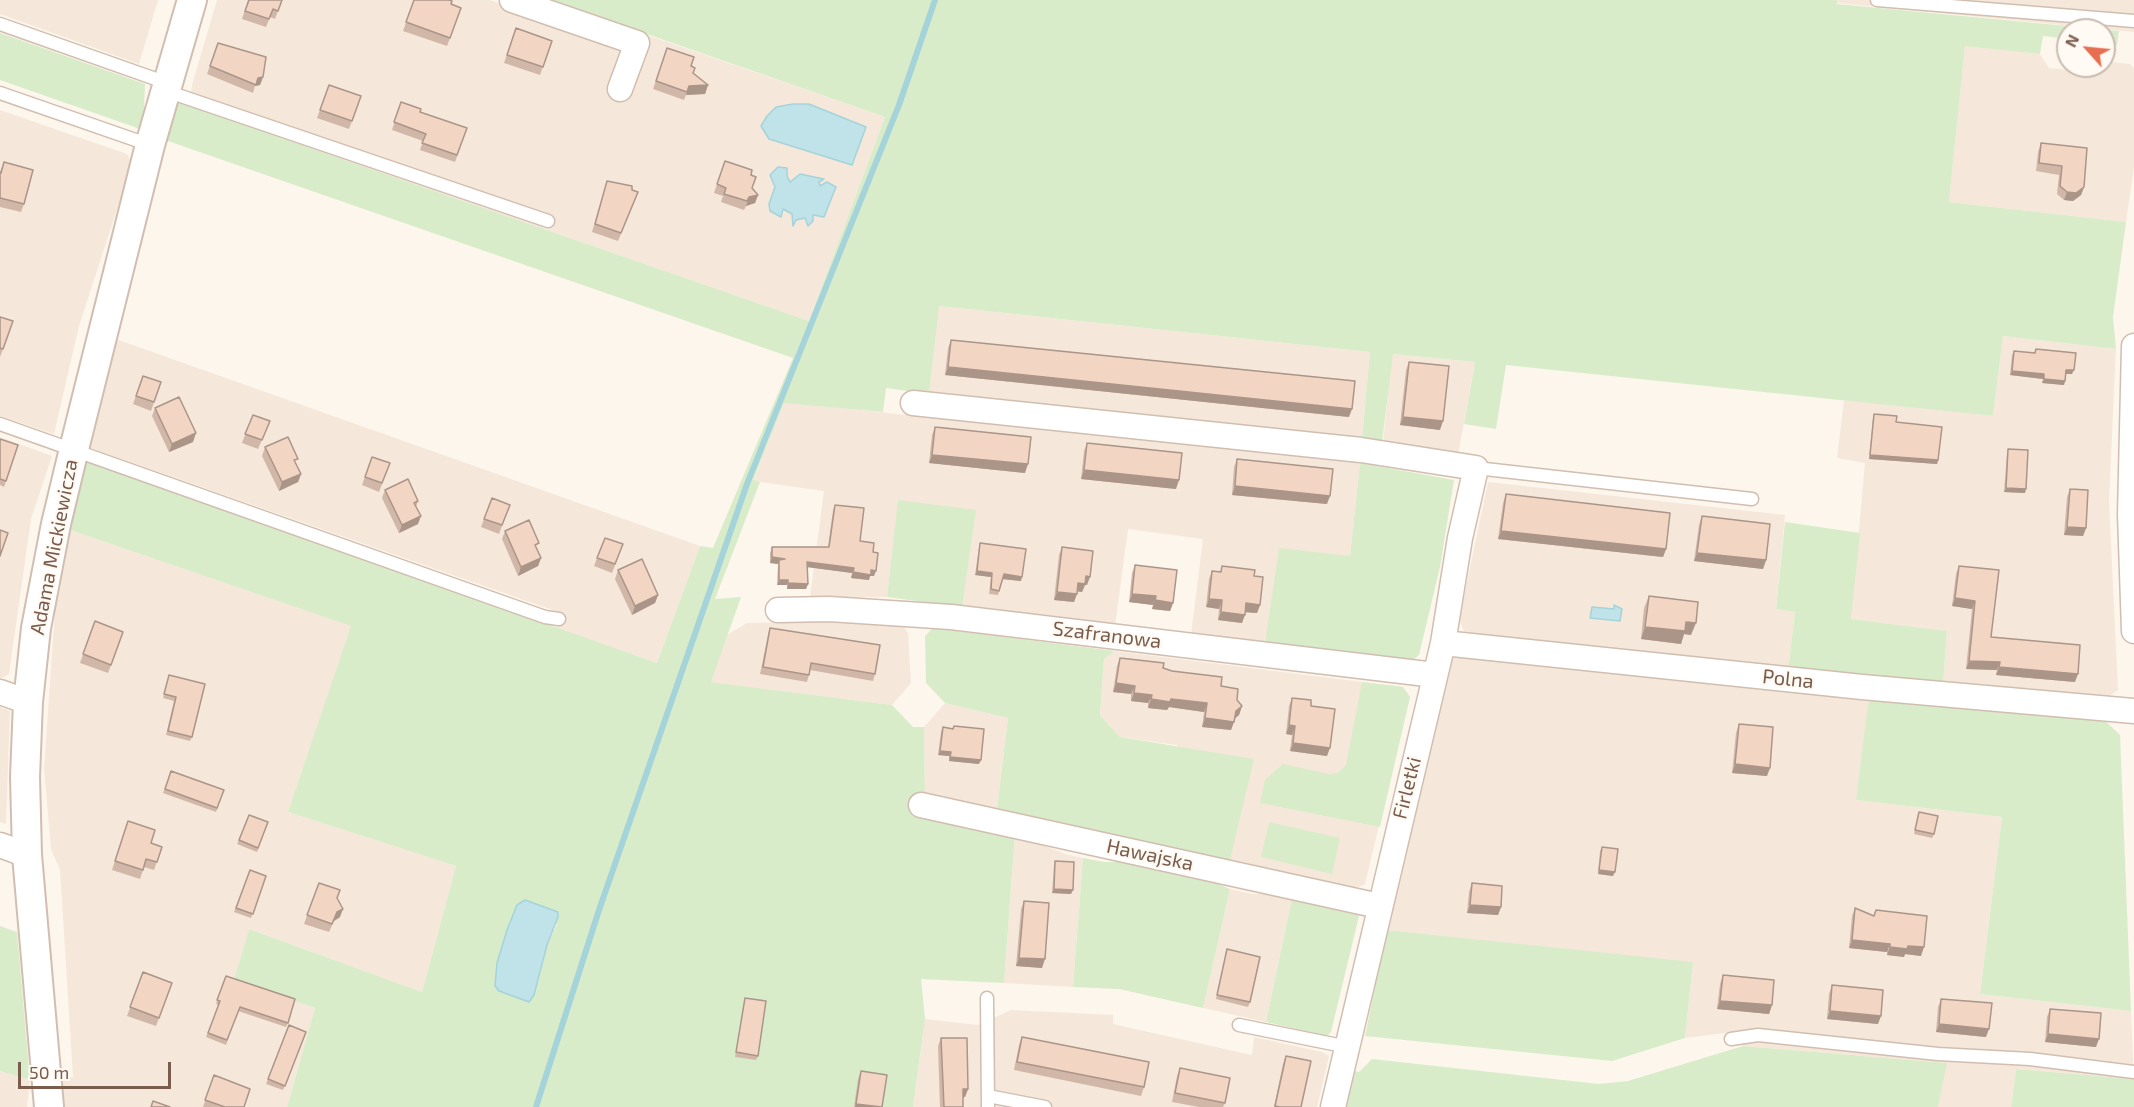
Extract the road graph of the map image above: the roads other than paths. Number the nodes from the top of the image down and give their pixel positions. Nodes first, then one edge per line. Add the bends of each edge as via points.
1 (192, 0) edge
2 (512, 0) edge
3 (1877, 0) edge
4 (2134, 21) edge
5 (0, 24) edge
6 (166, 87) junction
7 (620, 89) dead end
8 (0, 93) edge
9 (150, 145) junction
10 (548, 221) dead end
11 (2134, 346) edge
12 (913, 403) dead end
13 (0, 424) edge
14 (74, 449) junction
15 (1476, 468) junction
16 (1752, 499) dead end
17 (778, 610) dead end
18 (559, 619) dead end
19 (2134, 622) edge
20 (2134, 632) edge
21 (1443, 643) junction
22 (1435, 675) junction
23 (0, 692) edge
24 (27, 702) junction
25 (2134, 711) edge
26 (921, 805) dead end
27 (0, 845) edge
28 (27, 855) junction
29 (1378, 906) junction
30 (987, 998) dead end
31 (1239, 1025) dead end
32 (1731, 1039) dead end
33 (1348, 1047) junction
34 (2134, 1072) edge
35 (988, 1102) edge
36 (49, 1107) edge
37 (1045, 1107) edge
38 (1333, 1107) edge

1 - 6 street, Adama Mickiewicza
2 - 7 street via 637,43
3 - 4 lane
5 - 6 lane
6 - 9 street, Adama Mickiewicza
6 - 10 lane
8 - 9 lane
9 - 14 street, Adama Mickiewicza
11 - 19 street via 2130,506
12 - 15 street via 1361,450
13 - 14 lane
14 - 18 lane
14 - 24 street, Adama Mickiewicza via 39,616
15 - 16 lane
15 - 21 street, Firletki
17 - 22 street, Szafranowa via 829,609 951,617
19 - 20 street
21 - 22 street, Firletki
21 - 25 street, Polna
22 - 29 street, Firletki
23 - 24 street
24 - 28 street, Adama Mickiewicza
26 - 29 street, Hawajska
27 - 28 street
28 - 36 street, Adama Mickiewicza
29 - 33 street, Firletki
30 - 35 lane
31 - 33 lane
32 - 34 lane via 1758,1035
33 - 38 street, Firletki
35 - 37 lane

